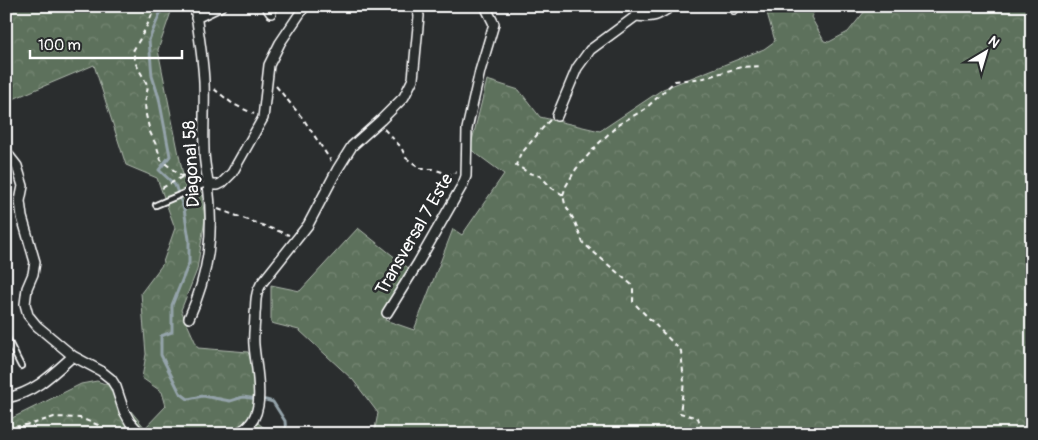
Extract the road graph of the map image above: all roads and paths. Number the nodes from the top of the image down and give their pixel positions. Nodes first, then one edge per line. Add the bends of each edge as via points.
1 (155, 6) edge
2 (195, 6) edge
3 (221, 6) edge
4 (306, 6) edge
5 (417, 6) edge
6 (485, 6) edge
7 (643, 6) edge
8 (672, 6) edge
9 (636, 16) junction
10 (196, 18) junction
11 (762, 66) dead end
12 (268, 77) junction
13 (204, 80) junction
14 (557, 116) joint
15 (263, 118) junction
16 (375, 125) junction
17 (6, 152) edge
18 (466, 165) junction
19 (337, 170) junction
20 (206, 173) junction
21 (185, 175) junction
22 (208, 183) junction
23 (162, 188) dead end
24 (563, 195) junction
25 (156, 205) dead end
26 (209, 206) junction
27 (298, 238) junction
28 (388, 313) dead end
29 (189, 318) dead end
30 (6, 336) edge
31 (73, 356) junction
32 (22, 366) dead end
33 (6, 398) edge
34 (6, 428) edge
35 (104, 434) edge
36 (141, 434) edge
37 (233, 434) edge
38 (704, 434) edge

1 - 21 path via 133,51 148,86 146,115 161,160 181,176
2 - 10 street, Diagonal 58
3 - 10 street
4 - 12 street via 276,50 268,65
5 - 16 street via 419,16 413,79 404,97
6 - 18 street, Transversal 7 Este via 494,24 467,129
7 - 9 street
8 - 9 street via 659,15
9 - 14 street via 590,50 577,68
10 - 13 street, Diagonal 58
11 - 24 path via 741,67 704,78 675,80 645,109 620,124 598,144 576,169
12 - 15 street
12 - 19 path via 304,120
13 - 15 path via 233,104
13 - 20 street, Diagonal 58
14 - 24 path via 546,122 516,165 540,176
15 - 22 street via 232,173 218,185
16 - 18 path via 386,130 406,158 422,169 452,175
16 - 19 street via 352,146
17 - 31 street via 17,166 23,186 22,217 35,262 27,288 25,304 28,315
18 - 28 street, Transversal 7 Este via 463,184
19 - 27 street
20 - 21 path
20 - 22 street, Diagonal 58
21 - 23 path
22 - 25 lane
22 - 26 street, Diagonal 58
24 - 38 path via 583,243 633,286 633,302 681,351 684,382 680,413 698,418
26 - 27 path
26 - 29 street, Diagonal 58 via 209,256
27 - 37 street via 261,284 257,294 254,344 259,392 257,410 250,426
30 - 32 lane
31 - 33 street via 32,390
31 - 36 street via 111,379 127,417
34 - 35 path via 54,417 80,418 98,425

